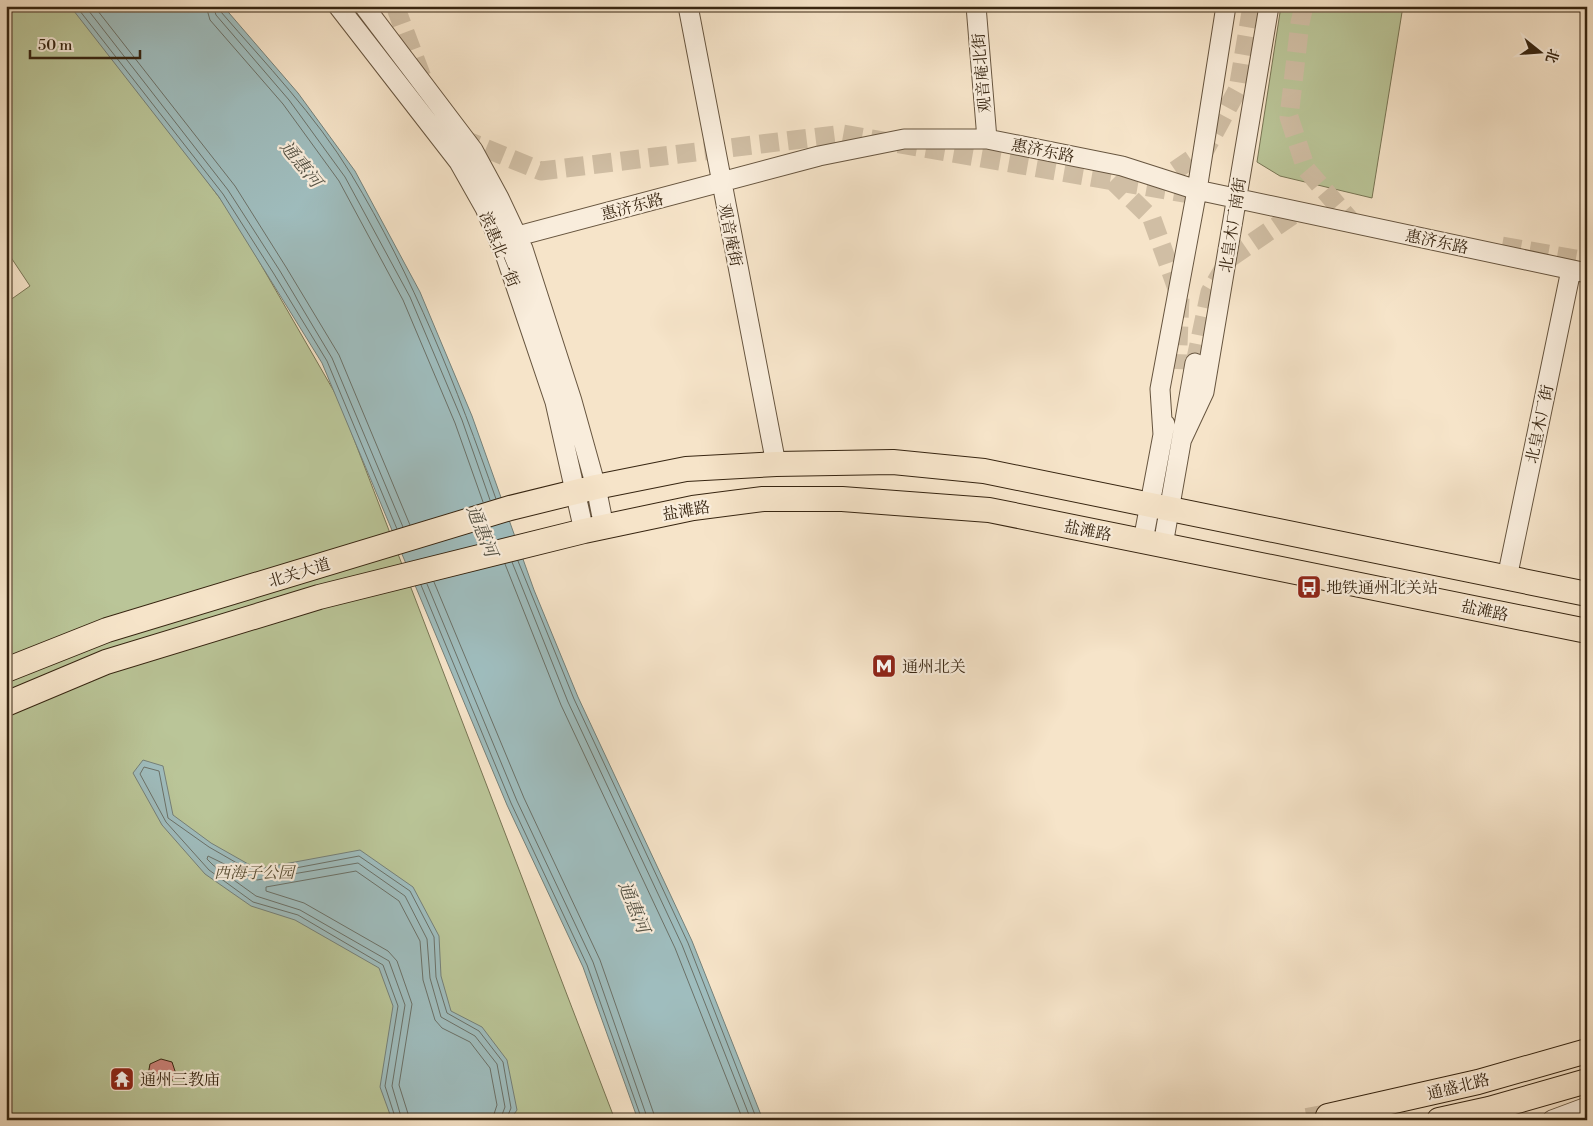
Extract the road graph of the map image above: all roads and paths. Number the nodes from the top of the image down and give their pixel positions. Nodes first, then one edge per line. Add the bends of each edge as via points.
1 (338, 6) edge
2 (364, 6) edge
3 (688, 6) edge
4 (976, 6) edge
5 (1226, 6) edge
6 (1269, 6) edge
7 (987, 139) junction
8 (721, 182) junction
9 (1197, 190) junction
10 (1236, 198) junction
11 (508, 239) junction
12 (1579, 272) edge
13 (1195, 363) tunnel mouth
14 (1177, 369) tunnel mouth
15 (1163, 435) junction
16 (1182, 439) junction
17 (776, 464) junction
18 (586, 489) junction
19 (1160, 506) junction
20 (594, 529) junction
21 (1153, 543) junction
22 (1507, 578) junction
23 (1587, 594) edge
24 (1587, 631) edge
25 (6, 670) edge
26 (6, 704) edge
27 (1587, 1051) edge
28 (1587, 1081) edge
29 (1587, 1107) edge
30 (1328, 1116) dead end
31 (1439, 1120) edge
32 (1552, 1120) edge

1 - 11 street, 滨惠北一街 via 459,162 485,208
2 - 11 street, 滨惠北一街 via 473,150
3 - 8 street, 观音庵街
4 - 7 street, 观音庵北街
5 - 9 street, 北皇木厂南街
6 - 10 street, 北皇木厂南街
7 - 8 street, 惠济东路 via 904,139 819,156
7 - 9 street, 惠济东路 via 1122,166
8 - 11 street, 惠济东路
8 - 17 street, 观音庵街
9 - 10 street, 惠济东路
9 - 15 street, 北皇木厂南街 via 1160,389
10 - 12 street, 惠济东路
10 - 16 street, 北皇木厂南街 via 1204,392
11 - 18 street, 滨惠北一街 via 572,401
12 - 22 street, 北皇木厂街
13 - 16 street, 北皇木厂南街
14 - 15 street, 北皇木厂南街
15 - 19 street, 北皇木厂南街
16 - 19 street, 北皇木厂南街
17 - 18 main road via 686,469
17 - 19 main road via 894,462 960,468
18 - 20 street, 滨惠北一街
18 - 25 main road, 北关大道 via 107,630
19 - 21 street, 北皇木厂南街
19 - 22 main road
20 - 21 main road, 盐滩路 via 693,508 763,499 842,499 989,510
20 - 26 main road, 北关大道 via 319,597 106,662
21 - 24 main road, 盐滩路
22 - 23 main road
27 - 30 main road, 通盛北路 via 1478,1082
28 - 31 main road, 通盛北路
29 - 32 street

